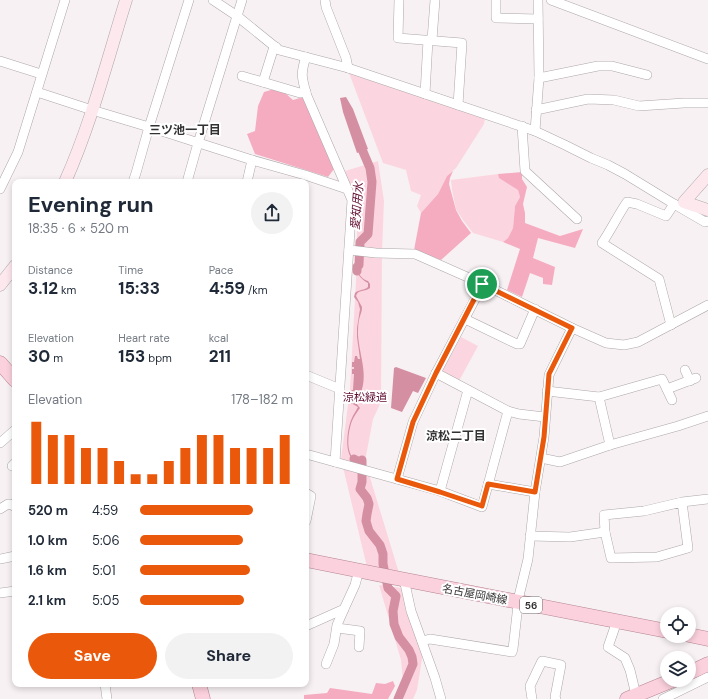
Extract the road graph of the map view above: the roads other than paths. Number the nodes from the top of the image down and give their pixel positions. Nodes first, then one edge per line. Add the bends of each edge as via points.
1 (65, 0) edge
2 (126, 0) edge
3 (189, 0) edge
4 (213, 0) edge
5 (242, 0) edge
6 (325, 0) edge
7 (399, 0) edge
8 (435, 0) edge
9 (496, 0) edge
10 (538, 0) edge
11 (551, 0) edge
12 (237, 16) junction
13 (538, 19) junction
14 (430, 40) junction
15 (276, 47) junction
16 (306, 57) junction
17 (708, 59) edge
18 (0, 62) edge
19 (348, 68) junction
20 (41, 74) junction
21 (647, 75) dead end
22 (242, 76) dead end
23 (539, 78) junction
24 (263, 82) junction
25 (37, 92) junction
26 (306, 92) junction
27 (425, 94) junction
28 (708, 103) edge
29 (458, 105) junction
30 (92, 110) junction
31 (536, 110) junction
32 (522, 126) junction
33 (149, 127) junction
34 (535, 130) junction
35 (198, 143) junction
36 (252, 160) junction
37 (708, 175) edge
38 (305, 178) edge
39 (66, 179) edge
40 (134, 179) edge
41 (188, 179) edge
42 (248, 179) edge
43 (309, 179) edge
44 (0, 189) edge
45 (347, 189) junction
46 (674, 204) junction
47 (708, 210) edge
48 (577, 219) dead end
49 (708, 221) edge
50 (350, 251) junction
51 (12, 270) edge
52 (482, 284) junction
53 (0, 285) edge
54 (708, 305) edge
55 (534, 309) junction
56 (465, 318) junction
57 (671, 325) junction
58 (572, 328) junction
59 (0, 363) edge
60 (685, 370) dead end
61 (436, 373) junction
62 (309, 376) edge
63 (12, 377) edge
64 (340, 389) junction
65 (667, 389) junction
66 (468, 390) junction
67 (547, 391) junction
68 (599, 397) junction
69 (672, 400) dead end
70 (508, 411) junction
71 (708, 416) edge
72 (545, 417) junction
73 (12, 433) edge
74 (0, 443) edge
75 (610, 446) junction
76 (309, 455) edge
77 (541, 458) junction
78 (335, 462) junction
79 (397, 479) junction
80 (488, 484) junction
81 (440, 492) junction
82 (535, 492) junction
83 (309, 495) edge
84 (708, 499) edge
85 (682, 502) junction
86 (12, 505) edge
87 (309, 506) edge
88 (0, 509) edge
89 (605, 532) junction
90 (530, 536) junction
91 (12, 557) edge
92 (0, 560) edge
93 (309, 561) edge
94 (359, 570) junction
95 (400, 579) junction
96 (12, 591) edge
97 (0, 592) edge
98 (518, 602) junction
99 (344, 609) junction
100 (617, 621) junction
101 (309, 625) edge
102 (337, 628) junction
103 (660, 630) edge
104 (696, 636) edge
105 (708, 639) edge
106 (422, 641) junction
107 (359, 647) dead end
108 (326, 664) dead end
109 (708, 664) edge
110 (696, 670) edge
111 (708, 676) edge
112 (660, 685) edge
113 (105, 687) edge
114 (200, 687) edge
115 (632, 697) edge
116 (107, 699) edge
117 (203, 699) edge
118 (441, 699) edge
119 (532, 699) edge
120 (556, 699) edge
121 (663, 699) edge

1 - 20 street
2 - 30 street
3 - 33 street
4 - 12 street
5 - 12 street
6 - 19 street
7 - 14 street via 398,38
8 - 14 street
9 - 13 street via 496,18
10 - 13 street
11 - 17 street
12 - 15 street
12 - 35 street
13 - 23 street
14 - 27 street
14 - 29 street via 462,43
15 - 16 street
15 - 24 street
16 - 19 street
16 - 26 street via 302,68 302,80
18 - 20 street
19 - 27 street
20 - 25 street
21 - 23 street via 612,66 598,66
22 - 24 street
23 - 31 street
24 - 26 street via 300,93
25 - 30 street
25 - 44 street via 18,152
26 - 45 street
27 - 29 street
28 - 31 street via 639,106 614,100 588,98
29 - 32 street
30 - 33 street
30 - 39 street
31 - 34 street
32 - 34 street
32 - 48 street via 525,171
33 - 35 street
33 - 40 street
34 - 46 street via 613,168
35 - 36 street
35 - 41 street
36 - 38 street
36 - 42 street
37 - 47 street via 684,202
43 - 45 street
45 - 50 street via 352,200
46 - 49 street via 705,222
46 - 57 street via 666,216 627,202 602,244 659,279
50 - 52 street via 415,254
50 - 64 street
51 - 53 street
52 - 55 street
52 - 56 street
54 - 57 street
55 - 56 street via 520,344
55 - 58 street
56 - 61 street
57 - 58 street via 638,342 624,345 606,343
58 - 67 street via 549,374
59 - 63 main road
60 - 65 street via 693,380
61 - 66 street
61 - 79 street via 413,422
62 - 64 street
64 - 78 street
65 - 68 street via 662,379
65 - 69 street
66 - 70 street
66 - 81 street
67 - 68 street
67 - 72 street
68 - 75 street
70 - 72 street
70 - 80 street
71 - 75 street
72 - 77 street
73 - 74 street
75 - 77 street via 560,462
76 - 78 street
77 - 82 street
78 - 79 street
79 - 81 street
80 - 81 street via 482,506
80 - 82 street
82 - 90 street
83 - 87 street
84 - 85 street
85 - 89 street via 644,511 604,515
85 - 89 street via 688,548 657,557 611,558
86 - 88 street via 8,504
89 - 90 street via 570,537
90 - 98 street via 528,559
91 - 92 street
93 - 94 main road, 名古屋岡崎線 / 56
94 - 95 main road, 名古屋岡崎線 / 56
94 - 99 street
95 - 98 main road, 名古屋岡崎線 / 56
95 - 106 street
96 - 97 street
98 - 100 main road, 名古屋岡崎線 / 56
98 - 106 street via 512,652 430,639
99 - 101 street
99 - 102 street
100 - 103 main road, 名古屋岡崎線 / 56
100 - 115 street via 608,647 625,658 630,670
102 - 107 street via 360,631
102 - 108 street
104 - 105 main road
106 - 118 street
109 - 110 main road
111 - 121 street
112 - 115 main road
113 - 116 street
114 - 117 main road
119 - 120 street via 530,686 542,661 561,665

